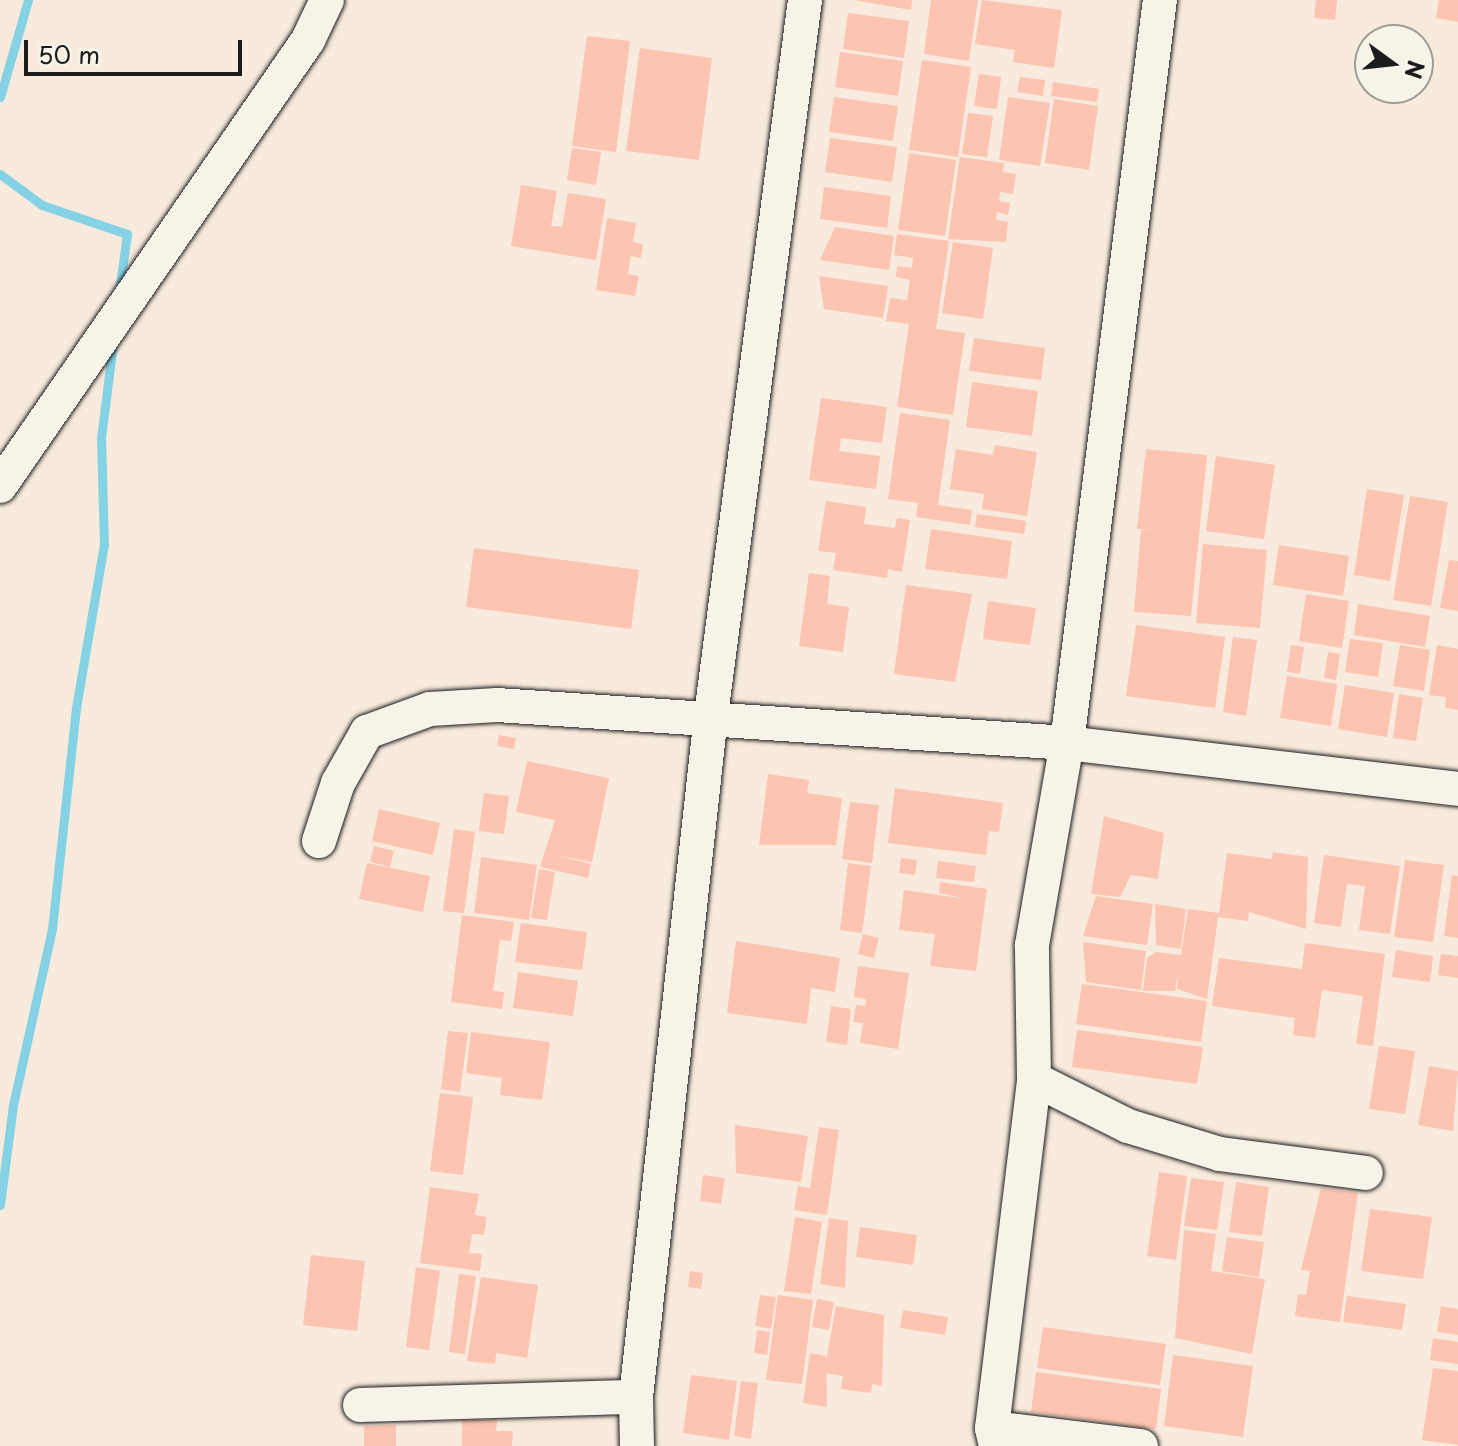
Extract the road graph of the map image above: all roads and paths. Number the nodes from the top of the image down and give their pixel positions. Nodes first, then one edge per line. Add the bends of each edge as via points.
1 (327, 0) edge
2 (805, 0) edge
3 (1160, 0) edge
4 (0, 486) edge
5 (711, 715) junction
6 (1067, 743) junction
7 (1458, 789) edge
8 (319, 841) dead end
9 (1034, 1079) junction
10 (1366, 1173) dead end
11 (636, 1397) junction
12 (360, 1405) dead end
13 (994, 1437) edge
14 (637, 1446) edge
15 (1141, 1446) edge

1 - 4 street via 308,40
2 - 5 street
3 - 6 street
5 - 6 street
5 - 8 street via 430,709 367,732 338,783
5 - 11 street
6 - 7 street
6 - 9 street via 1032,945
9 - 10 street via 1128,1126 1220,1154
9 - 13 street
11 - 12 street
11 - 14 street
13 - 15 street

